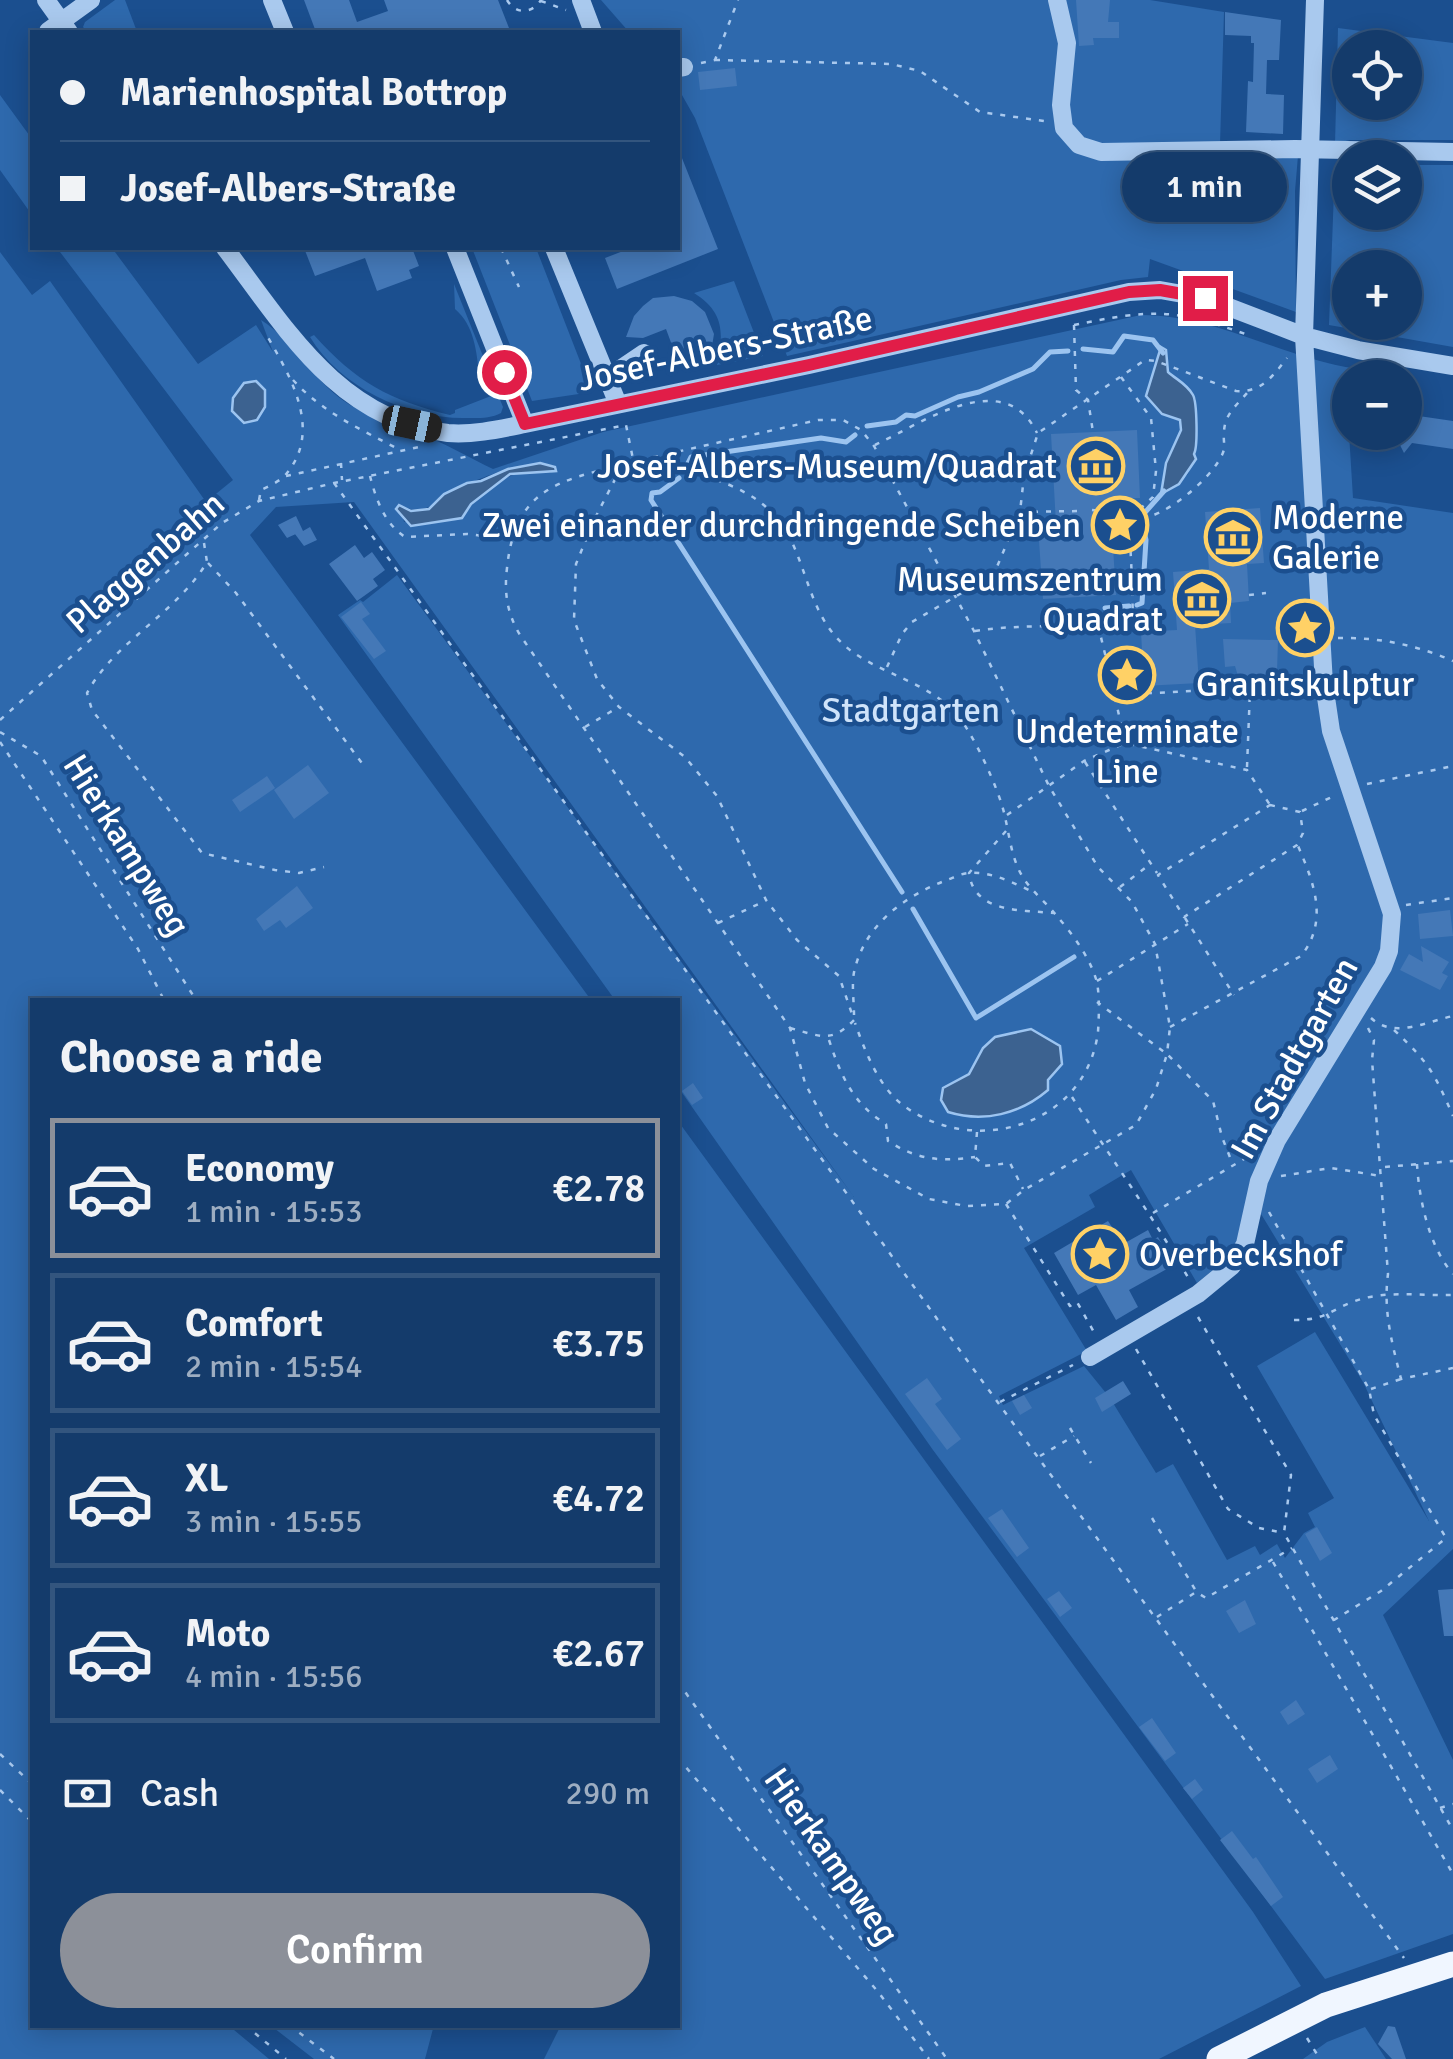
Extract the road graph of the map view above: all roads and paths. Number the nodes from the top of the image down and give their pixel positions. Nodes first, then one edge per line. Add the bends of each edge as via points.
1 (46, 0) edge
2 (91, 0) edge
3 (272, 0) edge
4 (507, 0) edge
5 (541, 0) edge
6 (580, 0) edge
7 (738, 0) edge
8 (1057, 0) edge
9 (1315, 0) edge
10 (60, 29) edge
11 (284, 30) edge
12 (592, 30) edge
13 (715, 60) junction
14 (681, 68) edge
15 (1064, 124) junction
16 (1312, 151) junction
17 (1453, 152) edge
18 (227, 250) edge
19 (457, 250) edge
20 (502, 250) edge
21 (555, 250) edge
22 (519, 287) dead end
23 (1074, 304) junction
24 (1074, 324) junction
25 (1304, 336) junction
26 (1258, 338) dead end
27 (644, 353) dead end
28 (1453, 366) edge
29 (1121, 377) junction
30 (607, 378) junction
31 (1248, 392) junction
32 (1088, 400) junction
33 (618, 404) junction
34 (525, 424) junction
35 (1093, 432) dead end
36 (1038, 433) junction
37 (874, 446) junction
38 (420, 447) dead end
39 (402, 452) junction
40 (654, 458) junction
41 (633, 461) junction
42 (341, 463) junction
43 (623, 464) junction
44 (285, 476) junction
45 (370, 476) junction
46 (342, 482) junction
47 (334, 483) junction
48 (259, 501) junction
49 (1092, 510) dead end
50 (1082, 511) dead end
51 (1020, 512) junction
52 (1130, 519) junction
53 (510, 540) junction
54 (204, 541) junction
55 (207, 562) junction
56 (1132, 580) dead end
57 (1132, 588) dead end
58 (1249, 594) dead end
59 (1266, 594) dead end
60 (954, 600) junction
61 (1098, 626) junction
62 (974, 631) junction
63 (1322, 639) junction
64 (1453, 661) edge
65 (887, 668) junction
66 (1324, 684) junction
67 (1250, 689) junction
68 (1115, 696) junction
69 (619, 707) junction
70 (0, 720) edge
71 (584, 728) junction
72 (0, 732) edge
73 (0, 742) edge
74 (1125, 743) junction
75 (1084, 761) junction
76 (364, 766) dead end
77 (1453, 766) edge
78 (1247, 770) junction
79 (1050, 786) junction
80 (1349, 788) junction
81 (1270, 805) junction
82 (1300, 812) junction
83 (1005, 816) junction
84 (1006, 831) junction
85 (1297, 845) junction
86 (1150, 864) junction
87 (324, 867) dead end
88 (969, 872) junction
89 (1158, 875) junction
90 (1118, 888) junction
91 (1035, 894) junction
92 (1453, 898) edge
93 (766, 900) junction
94 (1390, 908) junction
95 (1055, 913) junction
96 (1184, 917) junction
97 (716, 924) junction
98 (1188, 924) junction
99 (1154, 944) junction
100 (1098, 981) junction
101 (1234, 995) junction
102 (163, 998) edge
103 (195, 998) edge
104 (1097, 1002) junction
105 (1358, 1007) junction
106 (1453, 1016) edge
107 (854, 1020) junction
108 (1170, 1027) junction
109 (790, 1028) junction
110 (1394, 1030) junction
111 (828, 1038) junction
112 (1167, 1054) junction
113 (1071, 1096) junction
114 (1453, 1116) edge
115 (977, 1130) junction
116 (1102, 1145) junction
117 (975, 1156) junction
118 (1453, 1162) edge
119 (1417, 1164) junction
120 (1382, 1167) junction
121 (1382, 1176) junction
122 (1260, 1182) junction
123 (1024, 1190) junction
124 (1006, 1204) junction
125 (1254, 1206) junction
126 (1152, 1214) junction
127 (1453, 1274) edge
128 (1385, 1295) junction
129 (1453, 1295) edge
130 (1193, 1296) junction
131 (1328, 1316) junction
132 (1294, 1320) dead end
133 (1128, 1334) junction
134 (1097, 1353) junction
135 (1453, 1368) edge
136 (1401, 1379) junction
137 (1369, 1389) junction
138 (998, 1402) junction
139 (1070, 1428) dead end
140 (1074, 1436) junction
141 (1038, 1457) junction
142 (1091, 1463) dead end
143 (1152, 1518) dead end
144 (1284, 1533) junction
145 (1292, 1548) junction
146 (1273, 1562) junction
147 (1196, 1592) junction
148 (1156, 1618) junction
149 (1333, 1621) junction
150 (680, 1685) edge
151 (0, 1754) edge
152 (680, 1760) edge
153 (30, 1782) edge
154 (0, 1790) edge
155 (1453, 1804) edge
156 (1440, 1808) junction
157 (30, 1820) edge
158 (1453, 1830) edge
159 (1453, 1874) edge
160 (1453, 1964) edge
161 (1417, 1976) junction
162 (249, 2028) edge
163 (293, 2028) edge
164 (286, 2059) edge
165 (334, 2059) edge
166 (929, 2059) edge
167 (947, 2059) edge
168 (1219, 2059) edge

1 - 10 street
2 - 10 street
3 - 11 street
4 - 5 path via 525,12
6 - 12 street
7 - 13 path
8 - 15 street via 1067,43
9 - 16 street, Im Stadtgarten
13 - 14 path
13 - 15 path via 891,64 920,70 980,112
15 - 16 street via 1079,145 1102,152
16 - 17 street
16 - 25 street, Im Stadtgarten
18 - 34 street, Josef-Albers-Straße via 302,350 356,401 448,432
19 - 34 street
20 - 22 path
21 - 30 street
23 - 24 path
23 - 25 street, Josef-Albers-Straße via 1160,290 1205,298
23 - 33 street, Josef-Albers-Straße
24 - 26 path via 1152,311
24 - 32 path via 1076,390
25 - 28 street, Josef-Albers-Straße
25 - 31 path via 1270,380
25 - 63 street, Im Stadtgarten
27 - 30 street
29 - 31 path via 1145,360 1156,361
29 - 32 path
29 - 52 path via 1151,418 1156,472 1152,497
30 - 33 street
31 - 52 path via 1226,417 1221,459 1191,492 1146,518
32 - 35 path
32 - 36 path
33 - 34 street, Josef-Albers-Straße
36 - 37 path via 1013,404 966,402
36 - 51 path
37 - 40 path via 843,420 818,420
37 - 60 path
38 - 39 path
39 - 42 path
39 - 44 path via 336,416 292,379 302,432
40 - 41 path
40 - 65 path via 764,505 793,540 826,624 850,650
41 - 43 path
41 - 45 path, Plaggenbahn via 626,425
42 - 44 path
42 - 46 path
43 - 53 path via 538,494
43 - 69 path via 584,542 573,593 574,620 597,679
44 - 48 path via 261,490
45 - 46 path, Plaggenbahn
45 - 53 path via 380,507 405,537
46 - 47 path, Plaggenbahn
47 - 48 path, Plaggenbahn
47 - 138 path
48 - 54 path, Plaggenbahn
49 - 52 path via 1120,511
50 - 51 path
51 - 60 path via 994,574
52 - 56 path
53 - 71 path via 505,584 512,622
54 - 55 path
54 - 70 path, Plaggenbahn
55 - 76 path
55 - 87 path via 185,594 98,674 88,694 92,710 202,853 299,873
57 - 61 path via 1133,618
58 - 59 path
60 - 62 path
60 - 65 path via 912,622
61 - 62 path via 1018,624
61 - 68 path
62 - 79 path
63 - 64 path via 1365,638
63 - 66 street, Im Stadtgarten
65 - 83 path via 956,712
66 - 67 path
66 - 80 street, Im Stadtgarten
67 - 68 path
67 - 78 path
68 - 74 path
69 - 71 path
69 - 93 path via 685,757 717,796
71 - 97 path
72 - 103 path, Hierkampweg via 41,756
73 - 102 path, Hierkampweg via 138,949
74 - 75 path
74 - 78 path
75 - 79 path
75 - 86 path
77 - 80 path
78 - 81 path
79 - 83 path
79 - 90 path
80 - 82 path
80 - 94 street, Im Stadtgarten
81 - 82 path
81 - 89 path
82 - 85 path
83 - 84 path
84 - 88 path
84 - 91 path via 1018,871
85 - 96 path
85 - 101 path via 1317,890 1312,942
86 - 89 path
86 - 90 path
88 - 91 path
88 - 95 path via 971,886 988,903
88 - 107 path via 900,903 878,924 853,972
89 - 96 path
90 - 99 path
91 - 95 path
92 - 94 path
93 - 97 path
93 - 107 path via 839,976
94 - 105 street, Im Stadtgarten via 1384,967
95 - 100 path
96 - 98 path
97 - 109 path
98 - 99 path
98 - 101 path
99 - 100 path
99 - 108 path
100 - 104 path
101 - 108 path
104 - 112 path
104 - 113 path via 1098,1034
105 - 110 path
105 - 120 path via 1374,1040
105 - 122 street, Im Stadtgarten via 1277,1140
106 - 110 path
107 - 111 path
107 - 115 path via 865,1051 901,1104 926,1119
108 - 112 path
109 - 111 path
109 - 124 path via 804,1083 828,1128 874,1169 929,1199
110 - 114 path via 1429,1065
111 - 117 path via 848,1088 886,1124 888,1142 929,1160
112 - 116 path via 1136,1125
112 - 126 path via 1213,1101 1233,1165
113 - 115 path via 1032,1121
113 - 116 path
115 - 117 path
116 - 123 path
116 - 126 path
117 - 123 path via 984,1166 1010,1164
118 - 119 path
119 - 120 path
119 - 127 path via 1428,1226
120 - 121 path
121 - 122 path via 1313,1169
121 - 128 path
122 - 125 street, Im Stadtgarten
123 - 124 path
124 - 134 path via 1070,1306 1077,1302
125 - 130 street, Im Stadtgarten via 1232,1266
125 - 131 path via 1268,1210
126 - 130 path
128 - 129 path
128 - 131 path
128 - 136 path
130 - 133 street, Im Stadtgarten
130 - 144 path via 1291,1475
131 - 132 path
131 - 137 path
133 - 134 street, Im Stadtgarten
133 - 144 path via 1228,1510
134 - 138 path
135 - 136 path
136 - 137 path
137 - 149 path via 1374,1415 1446,1538
138 - 141 path
139 - 140 path
140 - 141 path
140 - 142 path
141 - 148 path
143 - 147 path
144 - 145 path
145 - 146 path
145 - 149 path
146 - 147 path via 1206,1598
146 - 159 path
147 - 148 path
148 - 161 path
149 - 156 path
150 - 167 path, Hierkampweg
151 - 153 path
152 - 166 path, Hierkampweg
154 - 157 path
155 - 156 path
156 - 158 path
160 - 161 main road
161 - 168 main road via 1326,2005
162 - 164 path
163 - 165 path

